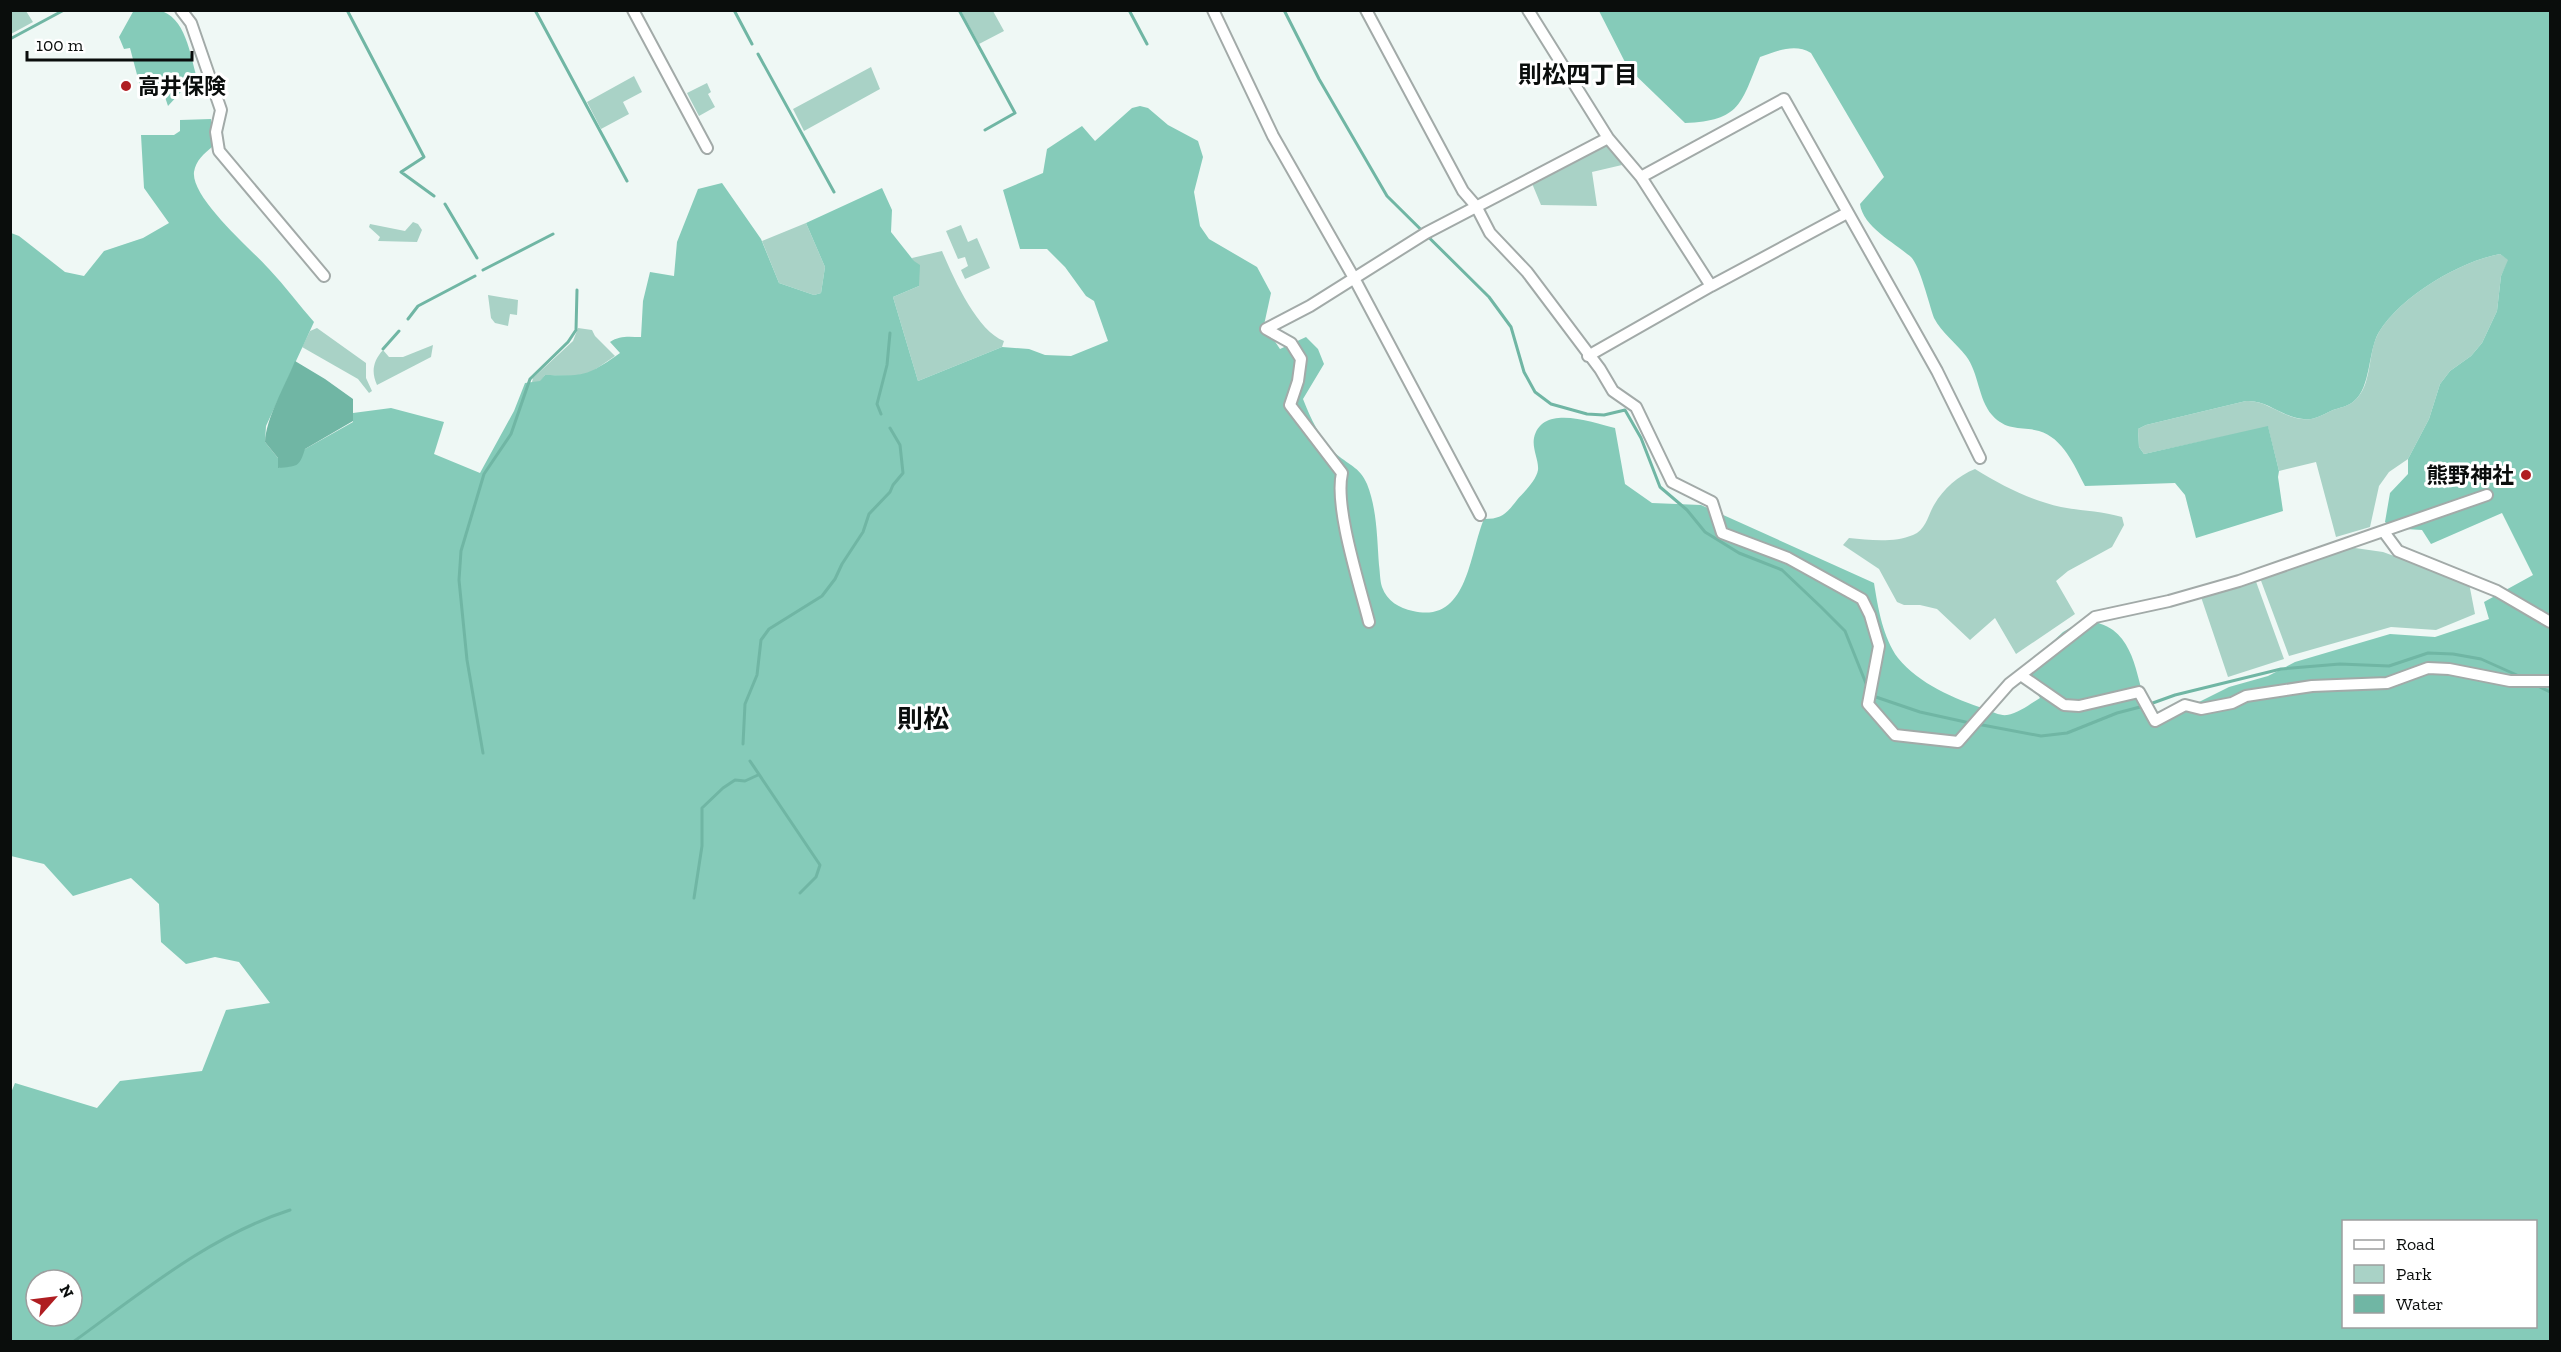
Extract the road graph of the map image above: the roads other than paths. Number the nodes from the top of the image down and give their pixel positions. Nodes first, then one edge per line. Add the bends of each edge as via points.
1 (181, 10) edge
2 (633, 10) edge
3 (1366, 10) edge
4 (1528, 10) edge
5 (1217, 12) edge
6 (1608, 138) junction
7 (707, 148) dead end
8 (1641, 177) junction
9 (1476, 206) junction
10 (1847, 213) junction
11 (324, 276) dead end
12 (1354, 278) junction
13 (1711, 286) junction
14 (1588, 356) junction
15 (1980, 458) dead end
16 (2487, 495) dead end
17 (1480, 515) dead end
18 (2384, 532) junction
19 (1369, 622) dead end
20 (2550, 622) edge
21 (2022, 676) junction
22 (2550, 681) edge

1 - 11 street via 191,23 221,110 216,132 219,151
2 - 7 street
3 - 9 street via 1463,191
4 - 6 street
5 - 12 street via 1272,136
6 - 8 street
6 - 9 street
8 - 10 street via 1784,99
8 - 13 street
9 - 12 street
9 - 14 street via 1490,233 1527,272
10 - 13 street
10 - 15 street via 1937,371
12 - 17 street
12 - 19 street via 1266,329 1291,343 1301,359 1290,405 1342,473 1339,485 1343,516
13 - 14 street
14 - 21 street via 1613,391 1636,407 1672,482 1712,502 1722,533 1788,558 1862,599 1879,646 1868,704 1895,735 1958,742 2009,684
16 - 18 street
18 - 20 street via 2398,551 2497,591
18 - 21 street via 2169,601 2095,617
21 - 22 street via 2064,705 2079,706 2139,692 2155,721 2186,705 2201,709 2246,696 2312,686 2387,683 2428,669 2449,669 2510,681

